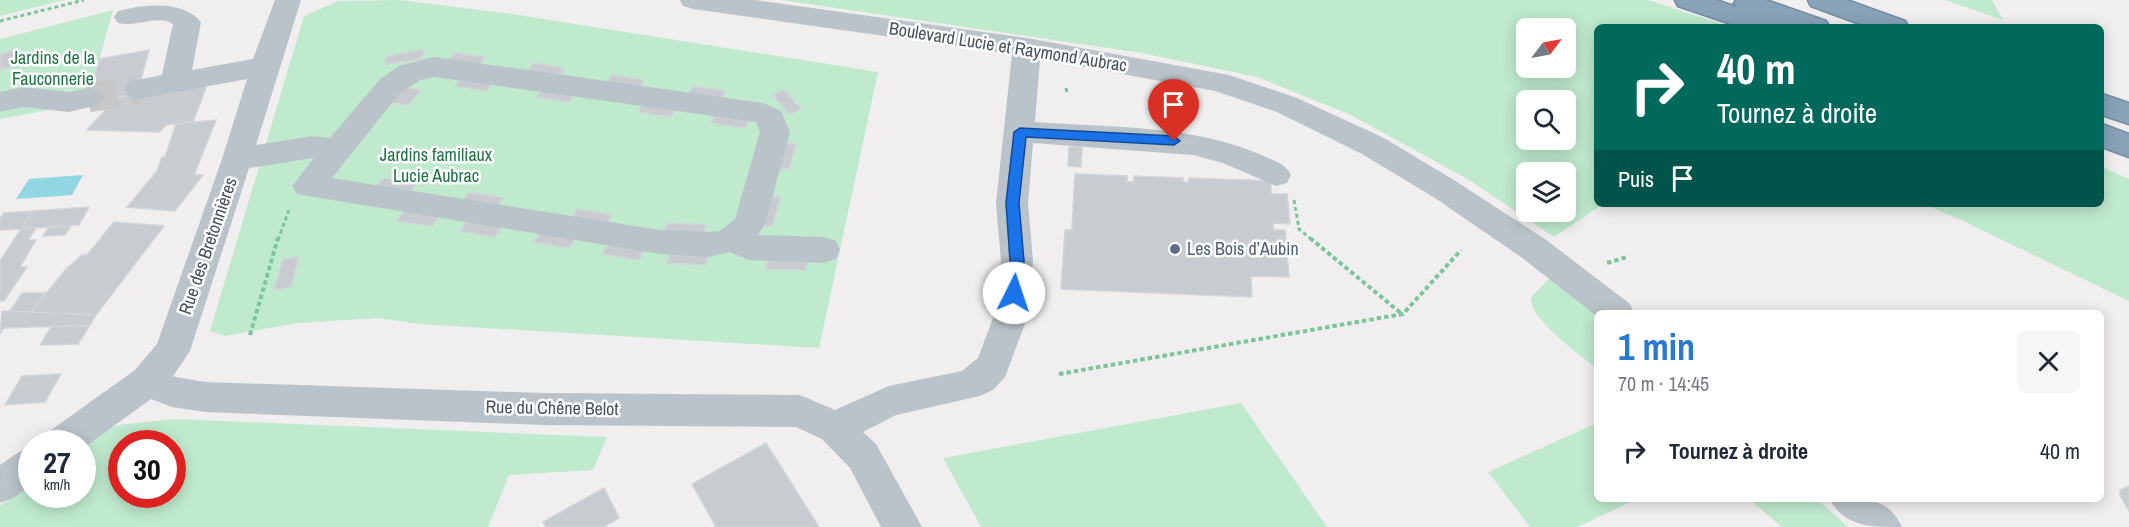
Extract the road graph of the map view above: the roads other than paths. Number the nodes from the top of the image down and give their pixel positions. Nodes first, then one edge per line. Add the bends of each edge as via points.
1 (288, 0) edge
2 (693, 0) edge
3 (1688, 0) edge
4 (1740, 0) edge
5 (1831, 2) edge
6 (128, 17) dead end
7 (1759, 24) edge
8 (1808, 24) edge
9 (1887, 24) edge
10 (1027, 47) junction
11 (265, 66) junction
12 (175, 82) junction
13 (138, 89) tunnel mouth
14 (88, 98) tunnel mouth
15 (0, 102) edge
16 (2104, 105) edge
17 (2129, 114) edge
18 (1021, 120) junction
19 (2104, 136) edge
20 (2129, 146) edge
21 (337, 150) junction
22 (237, 159) junction
23 (1276, 175) road end
24 (733, 239) junction
25 (825, 250) dead end
26 (1613, 310) edge
27 (148, 381) junction
28 (835, 428) junction
29 (80, 430) edge
30 (18, 474) edge
31 (0, 486) edge
32 (1851, 502) edge
33 (902, 527) edge
34 (1882, 527) edge

1 - 11 street, Rue des Bretonnières
2 - 10 street, Boulevard Lucie et Raymond Aubrac
3 - 7 highway
4 - 8 highway
5 - 9 highway
6 - 12 street via 166,11 187,22
10 - 18 street
10 - 26 street, Boulevard Lucie et Raymond Aubrac via 1219,82 1287,105 1373,146 1446,190 1533,248
11 - 12 street
11 - 22 street, Rue des Bretonnières
12 - 13 street
14 - 15 street via 69,102 24,97
16 - 17 highway
18 - 23 street via 1193,144 1233,155
18 - 28 street via 1012,203 1017,261 1013,310 992,368 968,385 888,401
19 - 20 highway
21 - 22 street via 313,147
21 - 24 street via 308,186 660,243 710,246
21 - 24 street via 390,86 411,72 434,67 753,111 771,118 775,132 748,224
22 - 27 street, Rue des Bretonnières via 172,351
24 - 25 street via 749,247
27 - 28 street, Rue du Chêne Belot via 172,392 205,397 544,409 800,411
27 - 29 street, Rue des Bretonnières
28 - 33 street, Rue du Chêne Belot via 863,456
30 - 31 street
32 - 34 street

